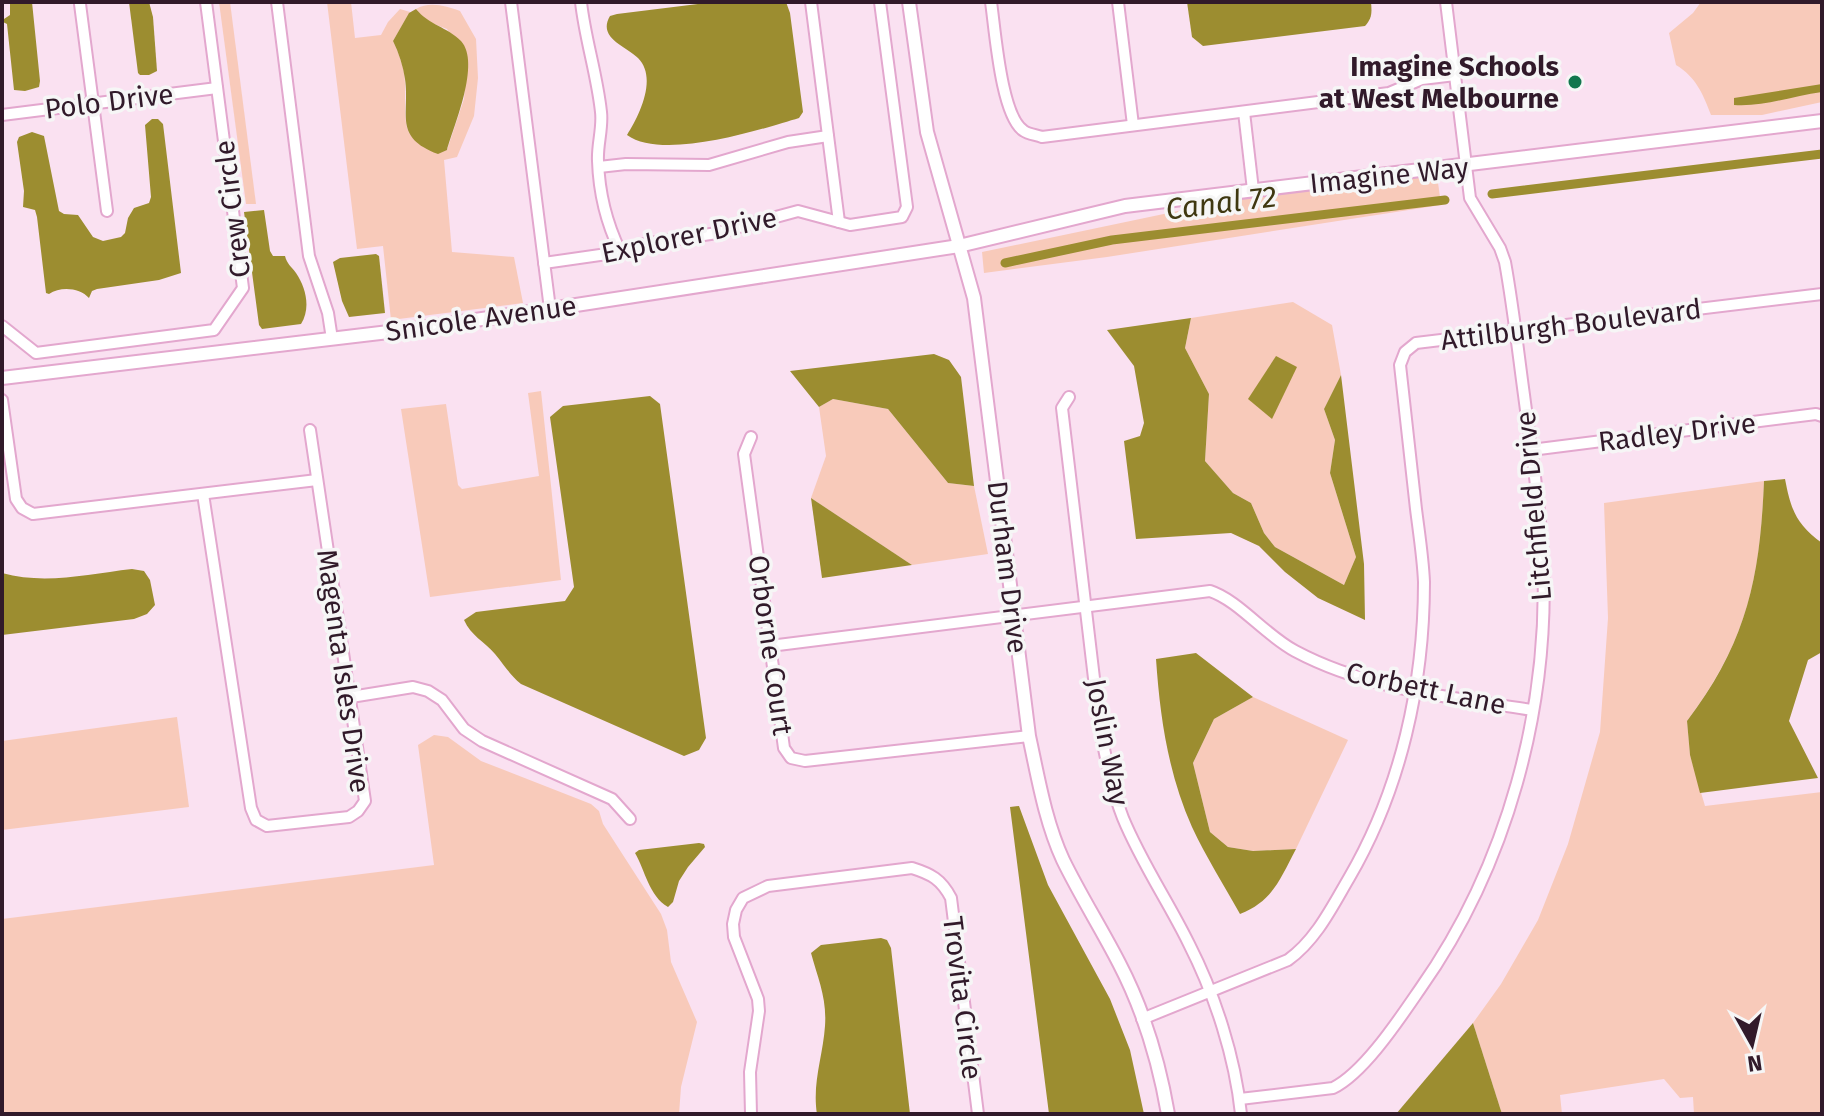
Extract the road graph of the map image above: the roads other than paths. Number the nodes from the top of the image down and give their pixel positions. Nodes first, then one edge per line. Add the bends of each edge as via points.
1 (206, 2) edge
2 (277, 2) edge
3 (511, 2) edge
4 (581, 2) edge
5 (811, 2) edge
6 (880, 2) edge
7 (909, 2) edge
8 (991, 2) edge
9 (1118, 2) edge
10 (1446, 2) edge
11 (80, 4) dead end
12 (1455, 75) junction
13 (217, 88) junction
14 (93, 103) junction
15 (1244, 112) junction
16 (2, 115) edge
17 (1822, 121) edge
18 (1133, 125) junction
19 (828, 136) junction
20 (1465, 166) junction
21 (599, 167) junction
22 (1253, 190) junction
23 (107, 211) dead end
24 (839, 222) junction
25 (959, 246) junction
26 (620, 251) junction
27 (544, 263) junction
28 (1822, 294) edge
29 (550, 309) junction
30 (2, 326) edge
31 (1515, 331) junction
32 (332, 339) junction
33 (2, 378) edge
34 (1069, 397) dead end
35 (2, 400) edge
36 (1822, 416) edge
37 (310, 430) dead end
38 (751, 437) dead end
39 (1531, 450) junction
40 (317, 480) junction
41 (203, 494) junction
42 (1086, 607) junction
43 (1014, 616) junction
44 (770, 646) junction
45 (1416, 691) junction
46 (351, 697) junction
47 (1532, 710) junction
48 (1029, 736) junction
49 (630, 819) dead end
50 (1209, 992) junction
51 (1142, 1019) junction
52 (1240, 1099) junction
53 (751, 1114) edge
54 (978, 1114) edge
55 (1168, 1114) edge
56 (1241, 1114) edge

1 - 13 street, Crew Circle
2 - 32 street via 309,256
3 - 27 street
4 - 21 street via 602,117
5 - 19 street
6 - 24 street, Explorer Drive via 907,207 897,219
7 - 25 street, Durham Drive via 927,132
8 - 18 street via 1000,74 1012,117 1023,131 1042,137
9 - 18 street
10 - 12 street, Litchfield Drive
11 - 14 street
12 - 15 street via 1422,79 1389,93
12 - 20 street, Litchfield Drive
13 - 14 street, Polo Drive
13 - 30 street, Crew Circle via 243,288 214,330 36,353
14 - 16 street, Polo Drive
14 - 23 street
15 - 18 street
15 - 22 street
17 - 20 street, Imagine Way
19 - 21 street via 709,165
19 - 24 street
20 - 22 street, Imagine Way
20 - 31 street, Litchfield Drive via 1470,198 1505,262
21 - 26 street via 608,226
22 - 25 street, Imagine Way via 1125,206
24 - 26 street, Explorer Drive via 798,211
25 - 29 street, Snicole Avenue
25 - 43 street, Durham Drive via 974,298
26 - 27 street, Explorer Drive
27 - 29 street
28 - 31 street, Attilburgh Boulevard
29 - 32 street, Snicole Avenue
31 - 39 street, Litchfield Drive
31 - 45 street, Attilburgh Boulevard via 1416,343 1400,365 1424,579
32 - 33 street, Snicole Avenue
34 - 42 street, Joslin Way via 1062,408
35 - 41 street via 16,499 33,514
36 - 39 street, Radley Drive
37 - 40 street, Magenta Isles Drive
38 - 44 street, Orborne Court via 744,454
39 - 47 street, Litchfield Drive via 1543,591
40 - 41 street
40 - 46 street, Magenta Isles Drive
41 - 46 street, Magenta Isles Drive via 256,820 267,826 349,817 358,811 365,801
42 - 43 street, Corbett Lane
42 - 45 street, Corbett Lane via 1210,591 1225,596 1292,650 1339,672
42 - 50 street, Joslin Way via 1100,729 1122,815
43 - 44 street, Corbett Lane
43 - 48 street, Durham Drive
44 - 48 street, Orborne Court via 784,748 791,758 805,761
45 - 47 street, Corbett Lane
45 - 50 street, Attilburgh Boulevard via 1386,802 1331,910 1303,950
46 - 49 street via 413,687 428,691 482,741 612,799
47 - 52 street, Litchfield Drive via 1503,829 1470,905 1437,965 1392,1029 1346,1082 1333,1088
48 - 51 street, Durham Drive via 1062,857 1120,964
50 - 51 street, Attilburgh Boulevard
50 - 52 street, Joslin Way
51 - 55 street, Durham Drive
52 - 56 street, Joslin Way
53 - 54 street, Trovita Circle via 750,1072 759,1011 734,937 736,910 743,898 768,886 912,868 943,883 951,898

